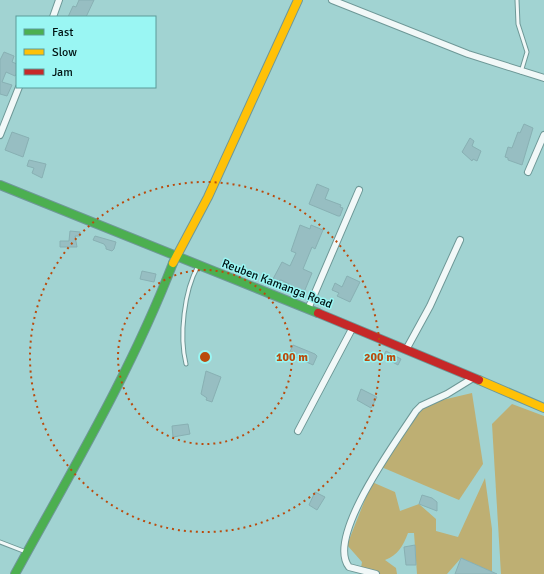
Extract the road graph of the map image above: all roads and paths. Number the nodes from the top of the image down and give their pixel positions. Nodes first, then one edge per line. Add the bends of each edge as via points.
1 (60, 0) edge
2 (297, 0) edge
3 (332, 0) edge
4 (517, 0) edge
5 (53, 16) edge
6 (521, 72) junction
7 (544, 78) edge
8 (19, 88) edge
9 (0, 135) edge
10 (544, 135) edge
11 (528, 172) dead end
12 (0, 184) edge
13 (359, 190) dead end
14 (460, 240) dead end
15 (176, 256) junction
16 (198, 266) junction
17 (308, 308) junction
18 (353, 327) junction
19 (407, 348) junction
20 (186, 364) dead end
21 (473, 378) junction
22 (544, 408) edge
23 (298, 431) dead end
24 (0, 542) edge
25 (28, 553) junction
26 (15, 574) edge
27 (376, 574) edge

1 - 5 street
2 - 15 street via 208,197
3 - 6 street via 468,54
4 - 6 lane via 518,24 527,52
6 - 7 street
8 - 9 street
10 - 11 street
12 - 15 street, Reuben Kamanga Road
13 - 17 street
14 - 19 street via 430,306
15 - 16 street, Reuben Kamanga Road
15 - 25 street via 153,315
16 - 17 street, Reuben Kamanga Road
16 - 20 lane via 190,280 186,298 183,347
17 - 18 street, Reuben Kamanga Road
18 - 19 street, Reuben Kamanga Road
18 - 23 street
19 - 21 street, Reuben Kamanga Road
21 - 22 street, Reuben Kamanga Road
21 - 27 street via 416,411 365,490 349,527 343,552 349,567
24 - 25 lane
25 - 26 street

